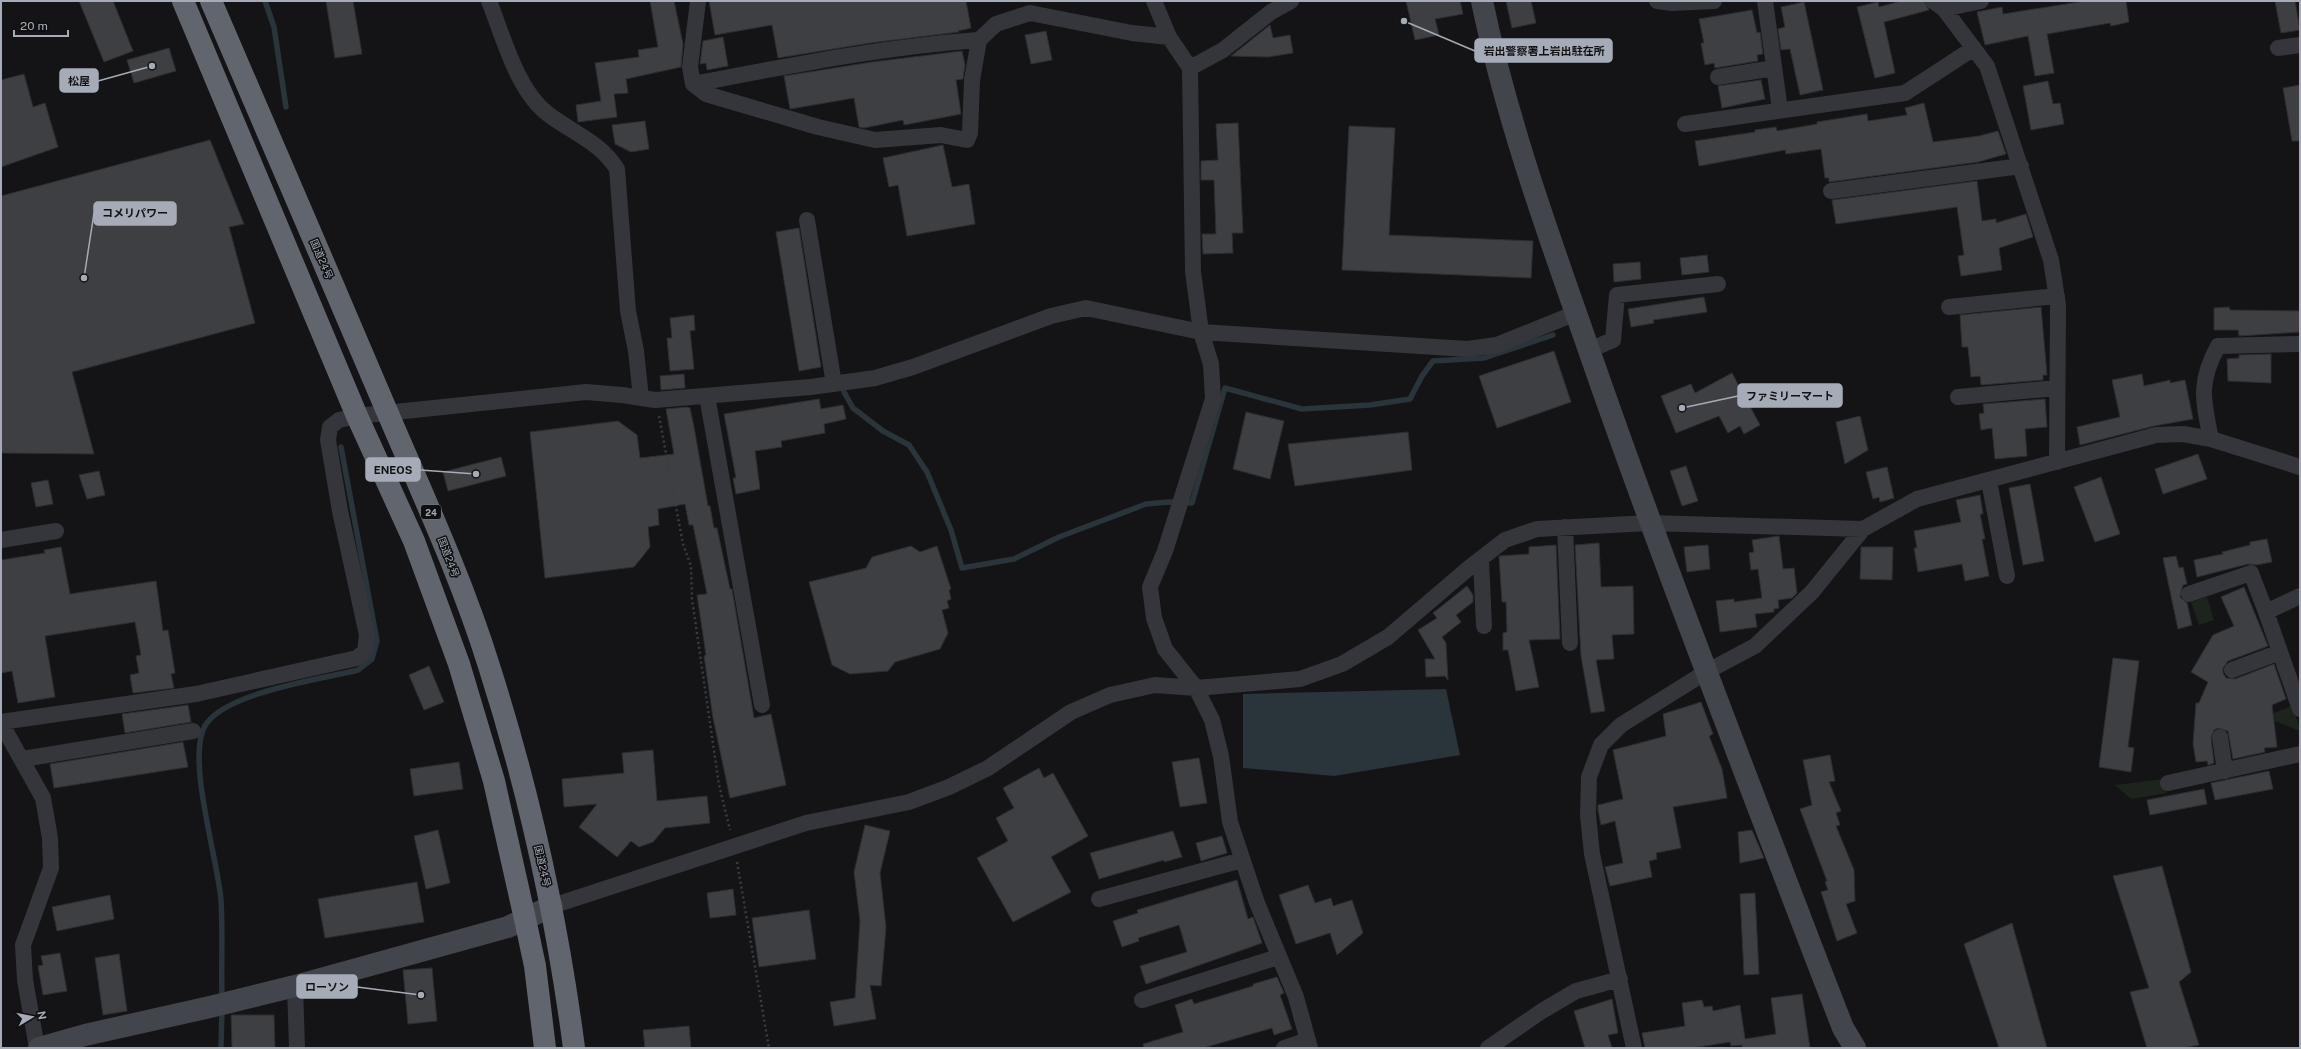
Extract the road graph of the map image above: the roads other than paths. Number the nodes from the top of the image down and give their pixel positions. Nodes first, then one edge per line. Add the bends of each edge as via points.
1 (183, 1) edge
2 (211, 1) edge
3 (489, 1) edge
4 (698, 1) edge
5 (1154, 1) edge
6 (1292, 1) edge
7 (1482, 1) edge
8 (1657, 1) edge
9 (1714, 1) edge
10 (1765, 1) edge
11 (1981, 1) edge
12 (1938, 5) edge
13 (1028, 7) edge
14 (1169, 37) junction
15 (979, 40) junction
16 (2300, 44) edge
17 (1974, 48) junction
18 (2278, 48) dead end
19 (1190, 68) junction
20 (1774, 68) junction
21 (1718, 77) dead end
22 (693, 84) junction
23 (1780, 110) junction
24 (1685, 124) dead end
25 (2021, 166) junction
26 (1831, 191) dead end
27 (807, 220) dead end
28 (1718, 284) dead end
29 (2057, 296) junction
30 (1949, 307) dead end
31 (1576, 313) junction
32 (1200, 332) junction
33 (2300, 344) edge
34 (1589, 350) junction
35 (834, 384) junction
36 (2057, 388) junction
37 (707, 396) junction
38 (1958, 397) dead end
39 (648, 399) junction
40 (387, 412) junction
41 (357, 416) junction
42 (2211, 439) junction
43 (2057, 462) junction
44 (2300, 467) edge
45 (1989, 481) junction
46 (1649, 523) junction
47 (1565, 527) junction
48 (1863, 529) junction
49 (56, 531) dead end
50 (1, 540) edge
51 (1481, 560) junction
52 (2007, 576) dead end
53 (2190, 594) dead end
54 (2300, 596) edge
55 (2266, 612) junction
56 (1484, 626) dead end
57 (1570, 643) dead end
58 (2280, 652) junction
59 (2232, 670) dead end
60 (1706, 672) junction
61 (1196, 688) junction
62 (762, 704) dead end
63 (2300, 709) edge
64 (1, 722) edge
65 (193, 731) dead end
66 (2220, 737) dead end
67 (2300, 754) edge
68 (23, 759) junction
69 (2224, 770) junction
70 (2168, 783) dead end
71 (1242, 860) junction
72 (1099, 899) dead end
73 (552, 906) junction
74 (525, 918) junction
75 (1278, 957) junction
76 (1620, 979) junction
77 (295, 986) junction
78 (1142, 1000) dead end
79 (1309, 1044) edge
80 (38, 1048) edge
81 (297, 1048) edge
82 (545, 1048) edge
83 (574, 1048) edge
84 (1284, 1048) edge
85 (1488, 1048) edge
86 (1634, 1048) edge
87 (1855, 1048) edge

1 - 41 highway
2 - 40 highway, 国道24号 / 24
3 - 39 street via 511,57 528,91 548,114 608,155 618,169 628,311
4 - 22 street via 690,67
5 - 14 street
6 - 19 street via 1271,12 1223,50
7 - 31 street via 1505,99
8 - 9 street
10 - 20 street
11 - 12 street
12 - 17 street
13 - 14 street via 1125,32
13 - 15 street via 996,24
14 - 19 street
15 - 22 street via 890,49
15 - 22 street via 972,80 970,133 967,140 941,135 875,140 746,108 706,94
16 - 18 street
17 - 23 street via 1905,93
17 - 25 street via 1987,66
19 - 32 street via 1193,271
20 - 21 street
20 - 23 street
23 - 24 street
25 - 26 street
25 - 29 street via 2051,260
27 - 35 street
28 - 34 street via 1617,295 1613,340
29 - 30 street
29 - 36 street
31 - 32 street via 1497,345 1467,349
31 - 34 street
32 - 35 street via 1086,308 1014,328 913,367 875,378
32 - 61 street via 1211,364 1213,399 1150,588 1154,618 1165,649
33 - 42 street via 2218,346 2207,366 2202,395
34 - 46 street
35 - 37 street
36 - 38 street
36 - 43 street
37 - 39 street
37 - 62 street
39 - 40 street via 586,392
40 - 41 street
40 - 73 highway, 国道24号 / 24 via 444,542 489,664 524,781
41 - 64 street via 339,420 330,427 328,440 340,511 367,635 365,651 358,658 196,694
41 - 74 highway via 414,541 459,664 494,781
42 - 43 street via 2183,434 2156,436
42 - 44 street
43 - 45 street
45 - 48 street via 1918,499
45 - 52 street
46 - 47 street
46 - 48 street
46 - 60 street
47 - 51 street via 1537,529 1505,540
47 - 57 street
48 - 60 street via 1812,592 1788,616 1754,646
49 - 50 street
51 - 56 street
51 - 61 street via 1388,637 1342,664 1300,679
53 - 55 street via 2251,573
54 - 55 street
55 - 58 street
58 - 59 street
58 - 63 street
60 - 76 street via 1621,725 1601,745 1589,777 1588,815 1592,854
60 - 87 street via 1840,1021
61 - 71 street via 1212,720 1221,756 1230,822
61 - 73 street via 1155,685 1110,695 1071,712 988,768 949,787 909,802 806,823
64 - 68 street
65 - 68 street
66 - 69 street
67 - 69 street
68 - 80 street via 43,798 50,838 51,868 24,945 25,980
69 - 70 street
71 - 72 street
71 - 75 street
73 - 74 street
73 - 83 highway, 国道24号 / 24 via 563,961
74 - 77 street via 508,927
74 - 82 highway via 535,966
75 - 78 street
75 - 79 street via 1296,997
76 - 85 street via 1576,992 1542,1010
76 - 86 street
77 - 80 street via 85,1034
77 - 81 street
79 - 84 street

